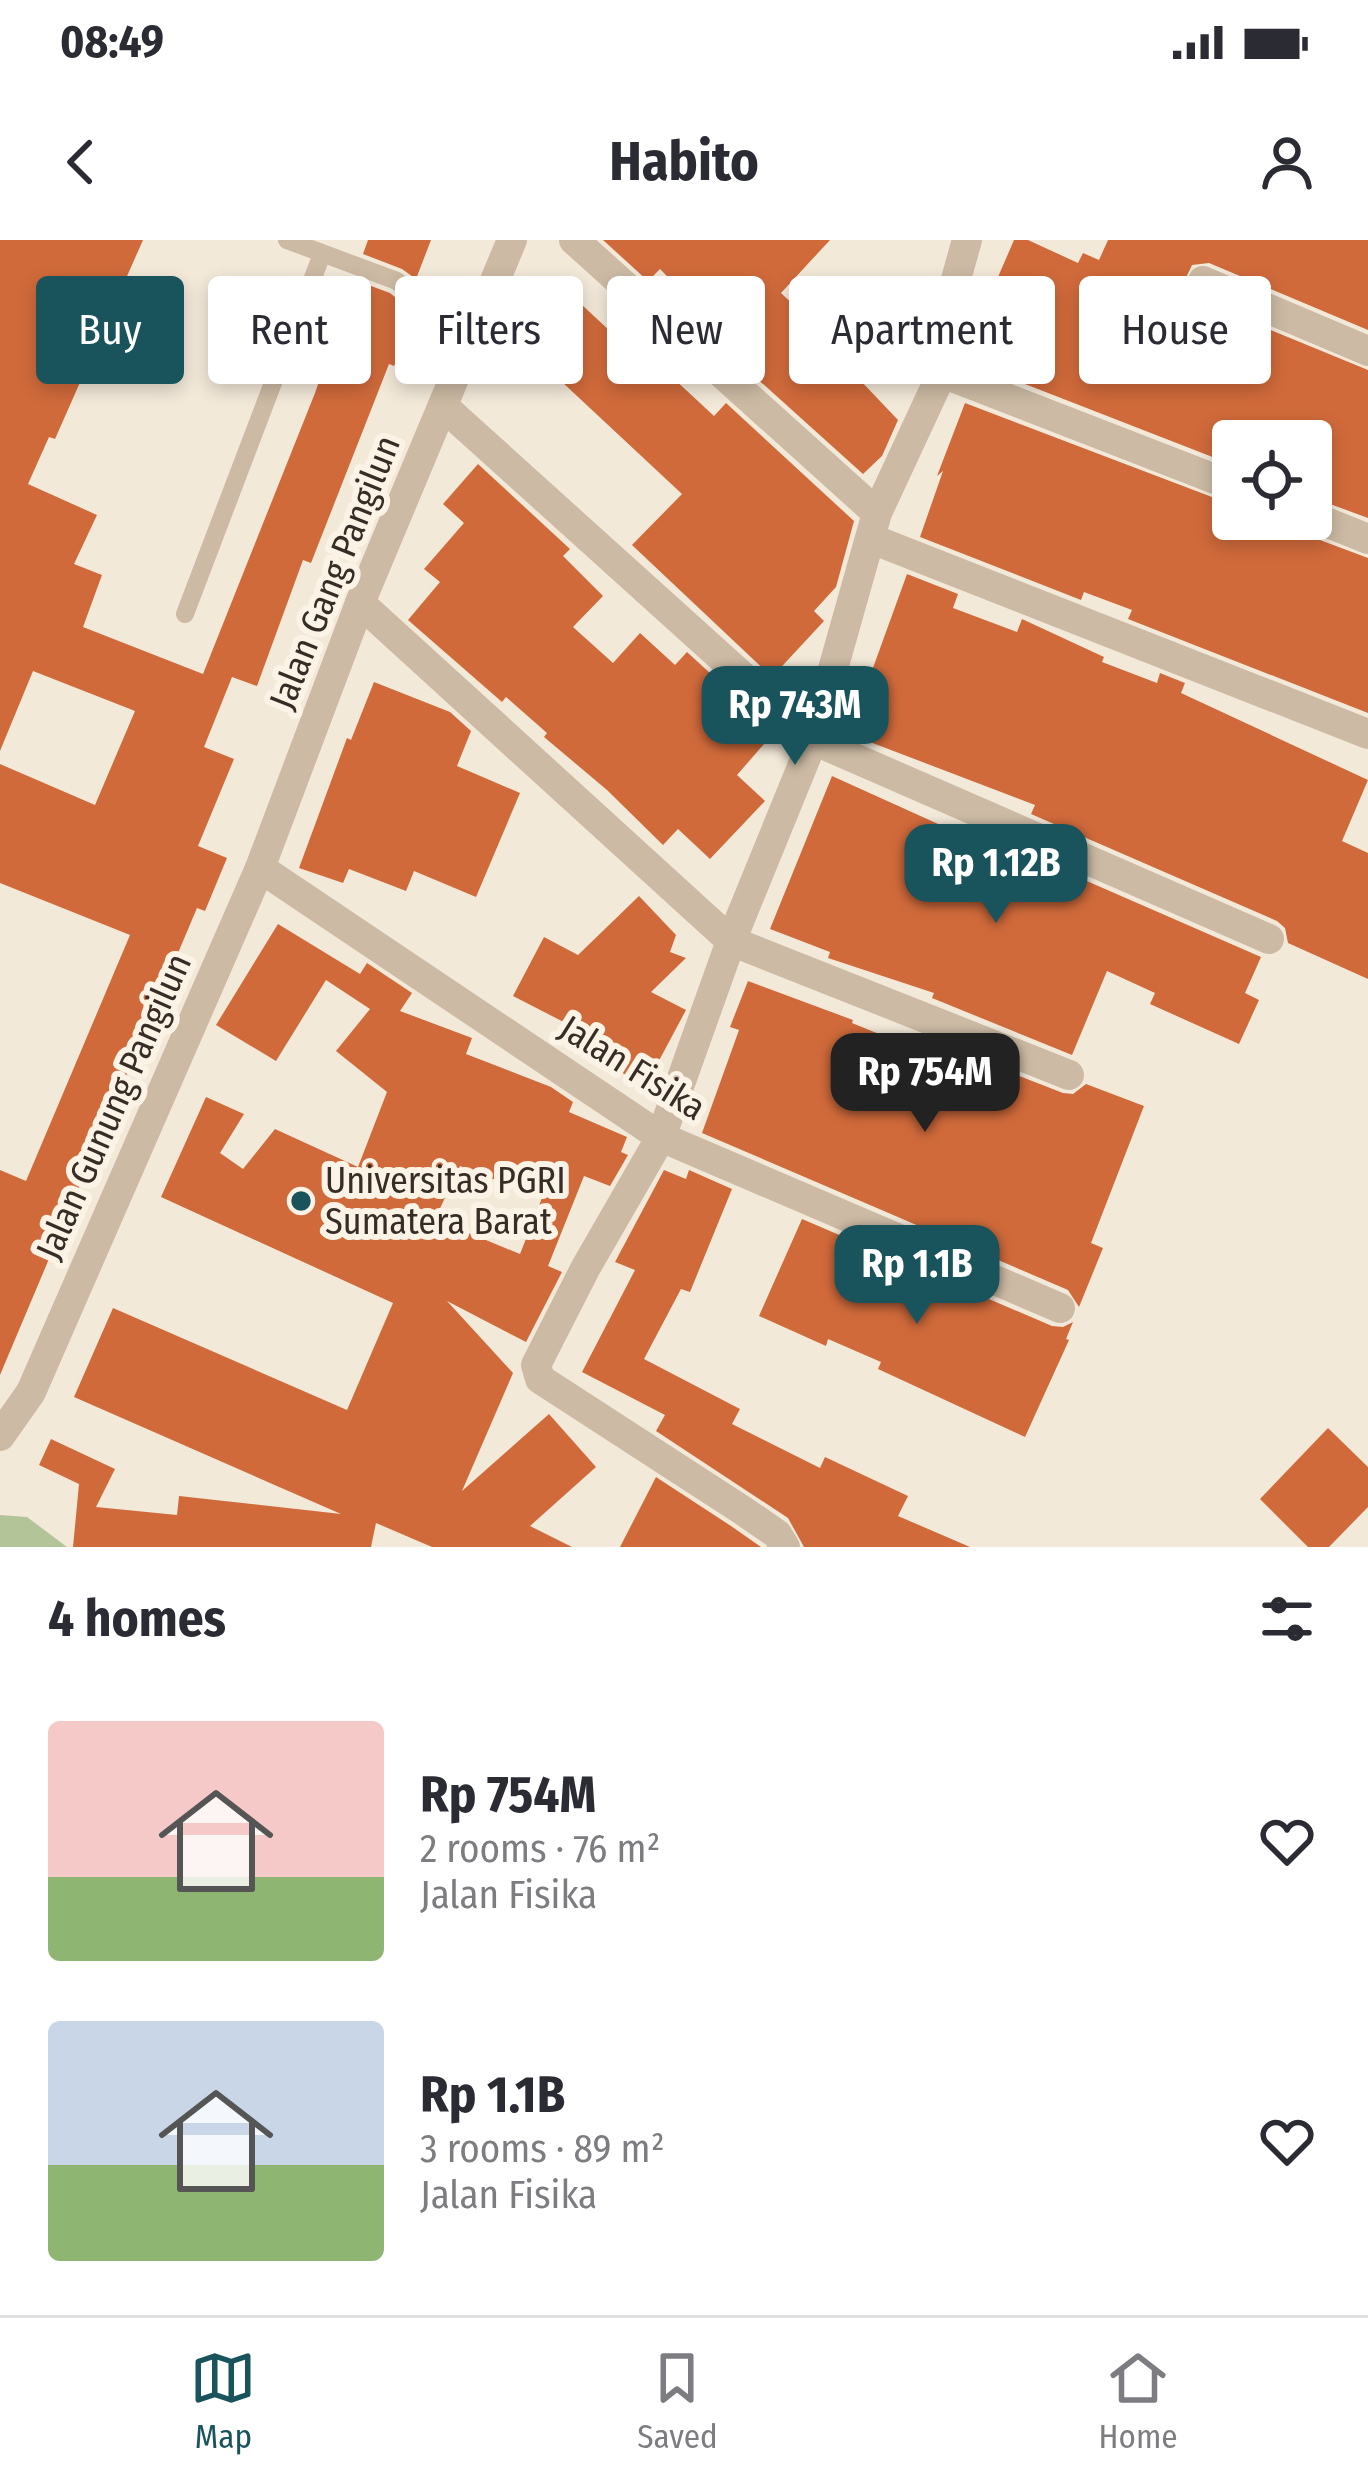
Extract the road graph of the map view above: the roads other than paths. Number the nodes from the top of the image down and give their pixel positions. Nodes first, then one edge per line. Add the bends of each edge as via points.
1 (287, 240) edge
2 (512, 240) edge
3 (574, 240) edge
4 (967, 240) edge
5 (322, 254) junction
6 (497, 276) edge
7 (957, 276) edge
8 (395, 280) edge
9 (1271, 310) edge
10 (1368, 351) edge
11 (453, 384) edge
12 (938, 384) edge
13 (968, 384) edge
14 (444, 407) junction
15 (1212, 478) edge
16 (1332, 525) edge
17 (875, 526) junction
18 (1368, 538) edge
19 (360, 603) junction
20 (185, 614) dead end
21 (1368, 734) edge
22 (813, 740) junction
23 (260, 868) junction
24 (1269, 939) dead end
25 (731, 941) junction
26 (1070, 1075) dead end
27 (661, 1137) junction
28 (1060, 1308) dead end
29 (0, 1436) edge
30 (785, 1547) edge

1 - 5 lane
2 - 6 street, Jalan Gang Pangilun
3 - 17 street
4 - 7 street
5 - 8 lane
5 - 20 lane
9 - 10 street
11 - 14 street, Jalan Gang Pangilun
12 - 17 street
13 - 15 street
14 - 19 street, Jalan Gang Pangilun
14 - 22 street
16 - 18 street
17 - 21 street
17 - 22 street
19 - 23 street, Jalan Gang Pangilun
19 - 25 street
22 - 24 street
22 - 25 street
23 - 27 street, Jalan Fisika
23 - 29 street, Jalan Gunung Pangilun via 31,1392
25 - 26 street
25 - 27 street
27 - 28 street, Jalan Fisika
27 - 30 street via 537,1372 777,1534

